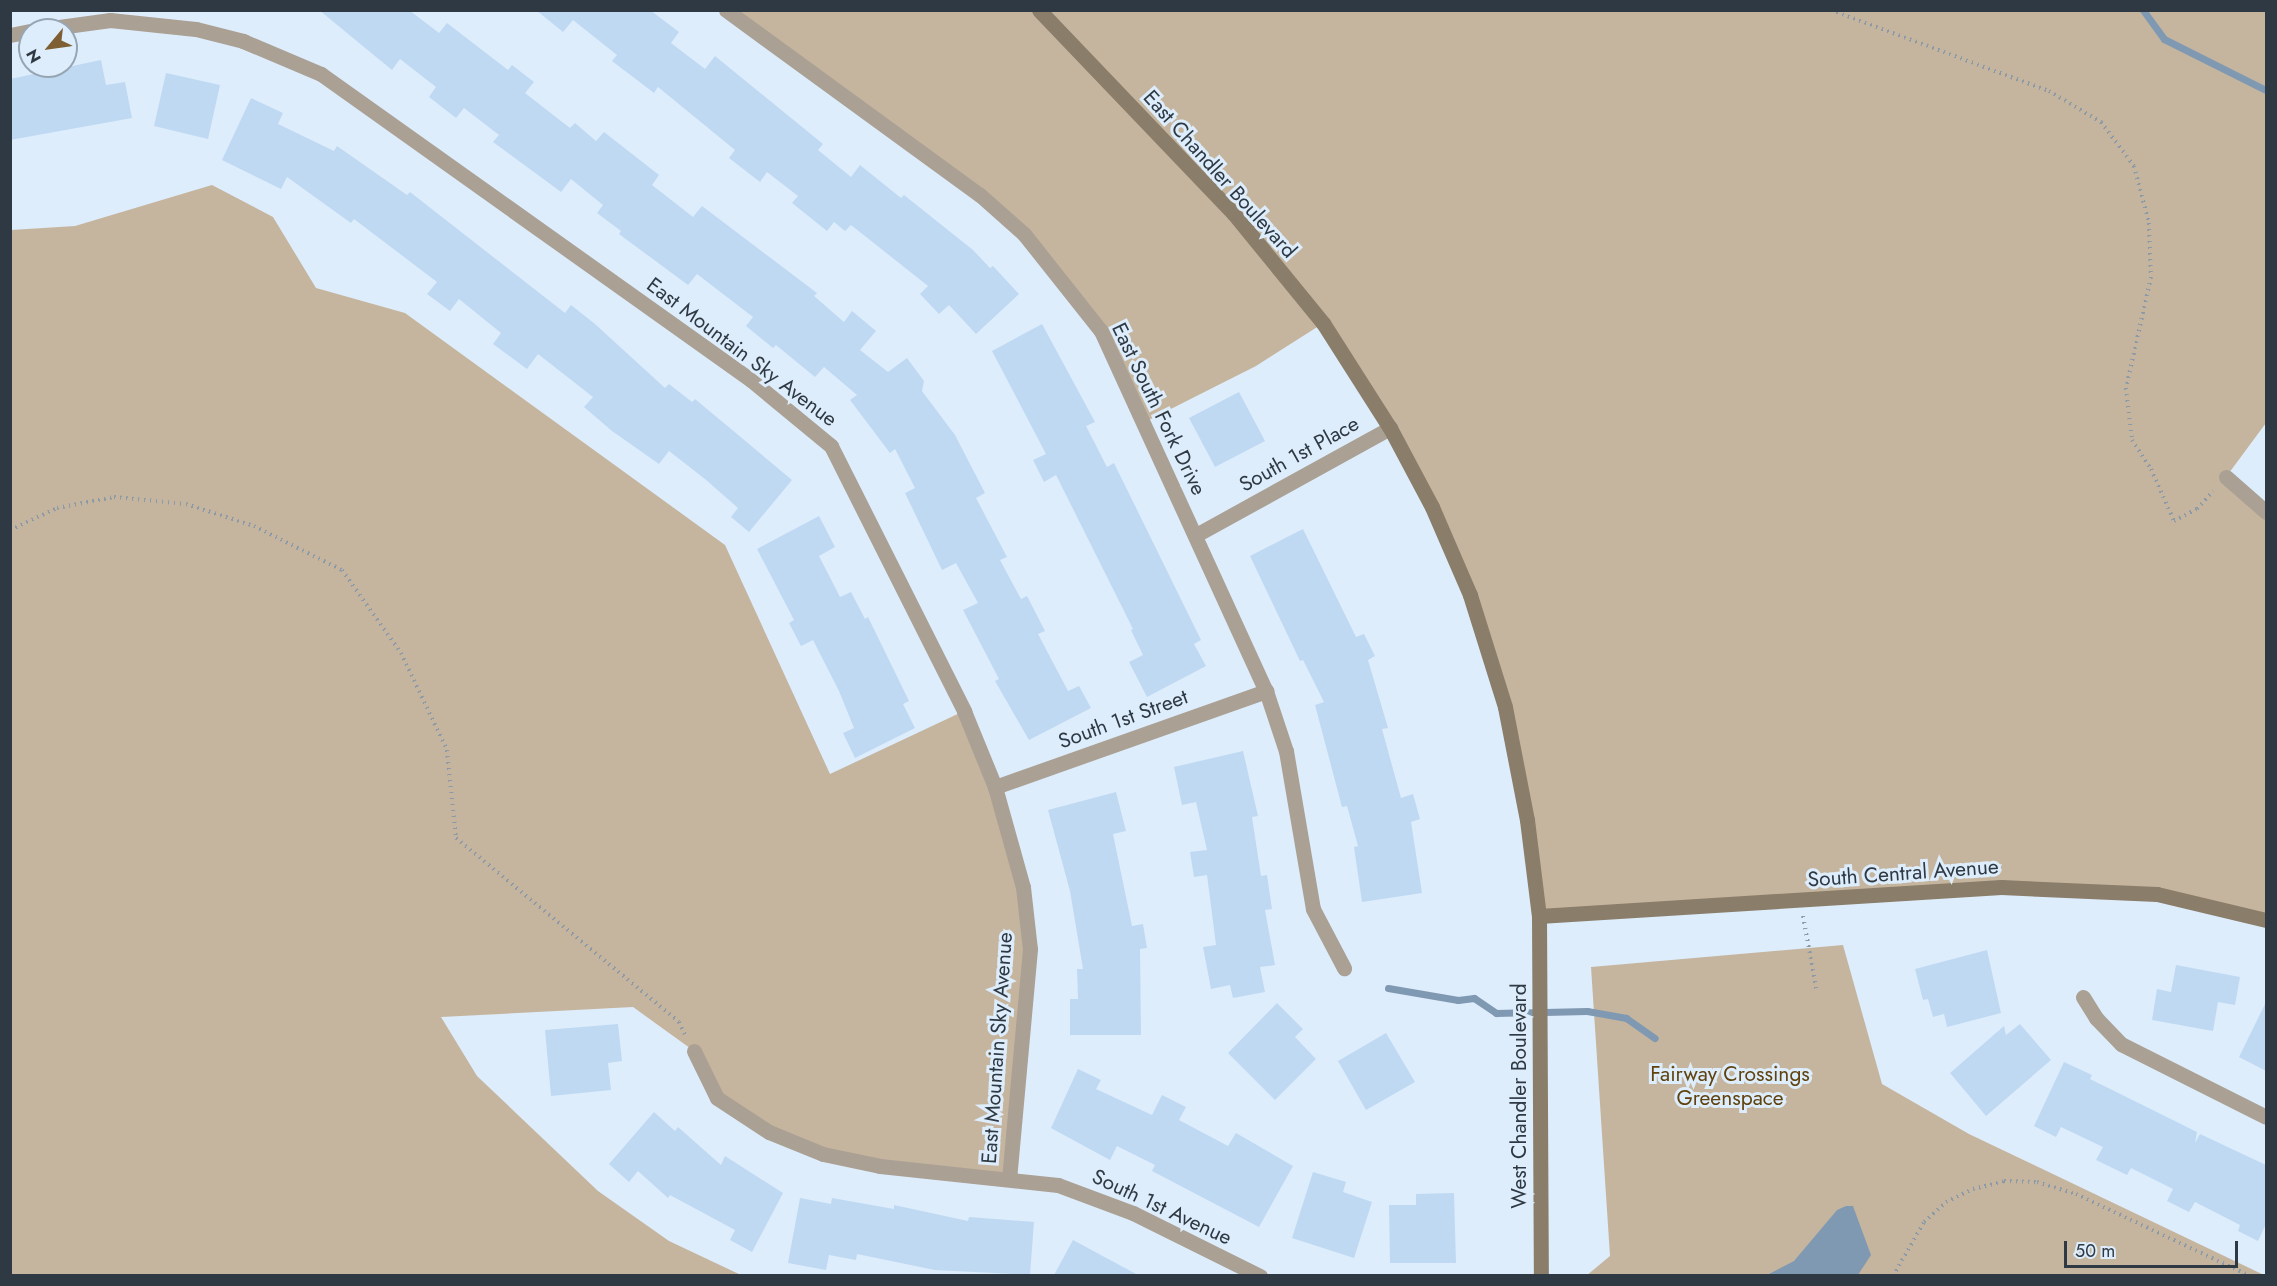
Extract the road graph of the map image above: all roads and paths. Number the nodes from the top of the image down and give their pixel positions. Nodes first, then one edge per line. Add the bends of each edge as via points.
1 (726, 10) edge
2 (1039, 10) edge
3 (1832, 10) edge
4 (78, 24) edge
5 (1390, 428) junction
6 (2226, 477) joint
7 (2266, 512) edge
8 (10, 530) edge
9 (1196, 535) junction
10 (1266, 691) junction
11 (995, 788) junction
12 (1800, 901) junction
13 (1539, 916) junction
14 (2266, 920) edge
15 (1344, 968) dead end
16 (1817, 992) dead end
17 (2084, 997) dead end
18 (694, 1051) joint
19 (2266, 1117) edge
20 (1010, 1179) junction
21 (1260, 1275) edge
22 (1541, 1275) edge
23 (1893, 1275) edge
24 (2250, 1275) edge

1 - 9 street, East South Fork Drive via 980,195 1024,234 1101,331
2 - 5 main road, East Chandler Boulevard via 1234,214 1323,323
3 - 6 path via 2049,91 2101,122 2134,166 2150,223 2151,278 2126,388 2132,440 2151,469 2174,521 2198,509
4 - 11 street, East Mountain Sky Avenue via 111,20 196,29 243,41 321,74 811,426 831,446 847,471 964,711
5 - 9 street, South 1st Place
5 - 13 main road, East Chandler Boulevard via 1432,507 1470,595 1505,706 1527,820
6 - 7 street
8 - 18 path via 57,508 114,497 186,504 255,526 342,570 401,653 447,750 456,838 679,1022
9 - 10 street, East South Fork Drive
10 - 11 street, South 1st Street
10 - 15 street, East South Fork Drive via 1286,751 1313,909
11 - 20 street, East Mountain Sky Avenue via 1023,887 1030,949
12 - 13 main road, South Central Avenue
12 - 14 main road, South Central Avenue via 2001,887 2091,888 2157,894
12 - 16 path
13 - 22 main road, West Chandler Boulevard
17 - 19 street via 2096,1018 2121,1044
18 - 20 street, South 1st Avenue via 717,1098 769,1131 823,1154 879,1166
20 - 21 street, South 1st Avenue via 1058,1185 1102,1199
23 - 24 path via 1924,1222 1946,1202 1973,1188 2004,1181 2037,1182 2076,1194

